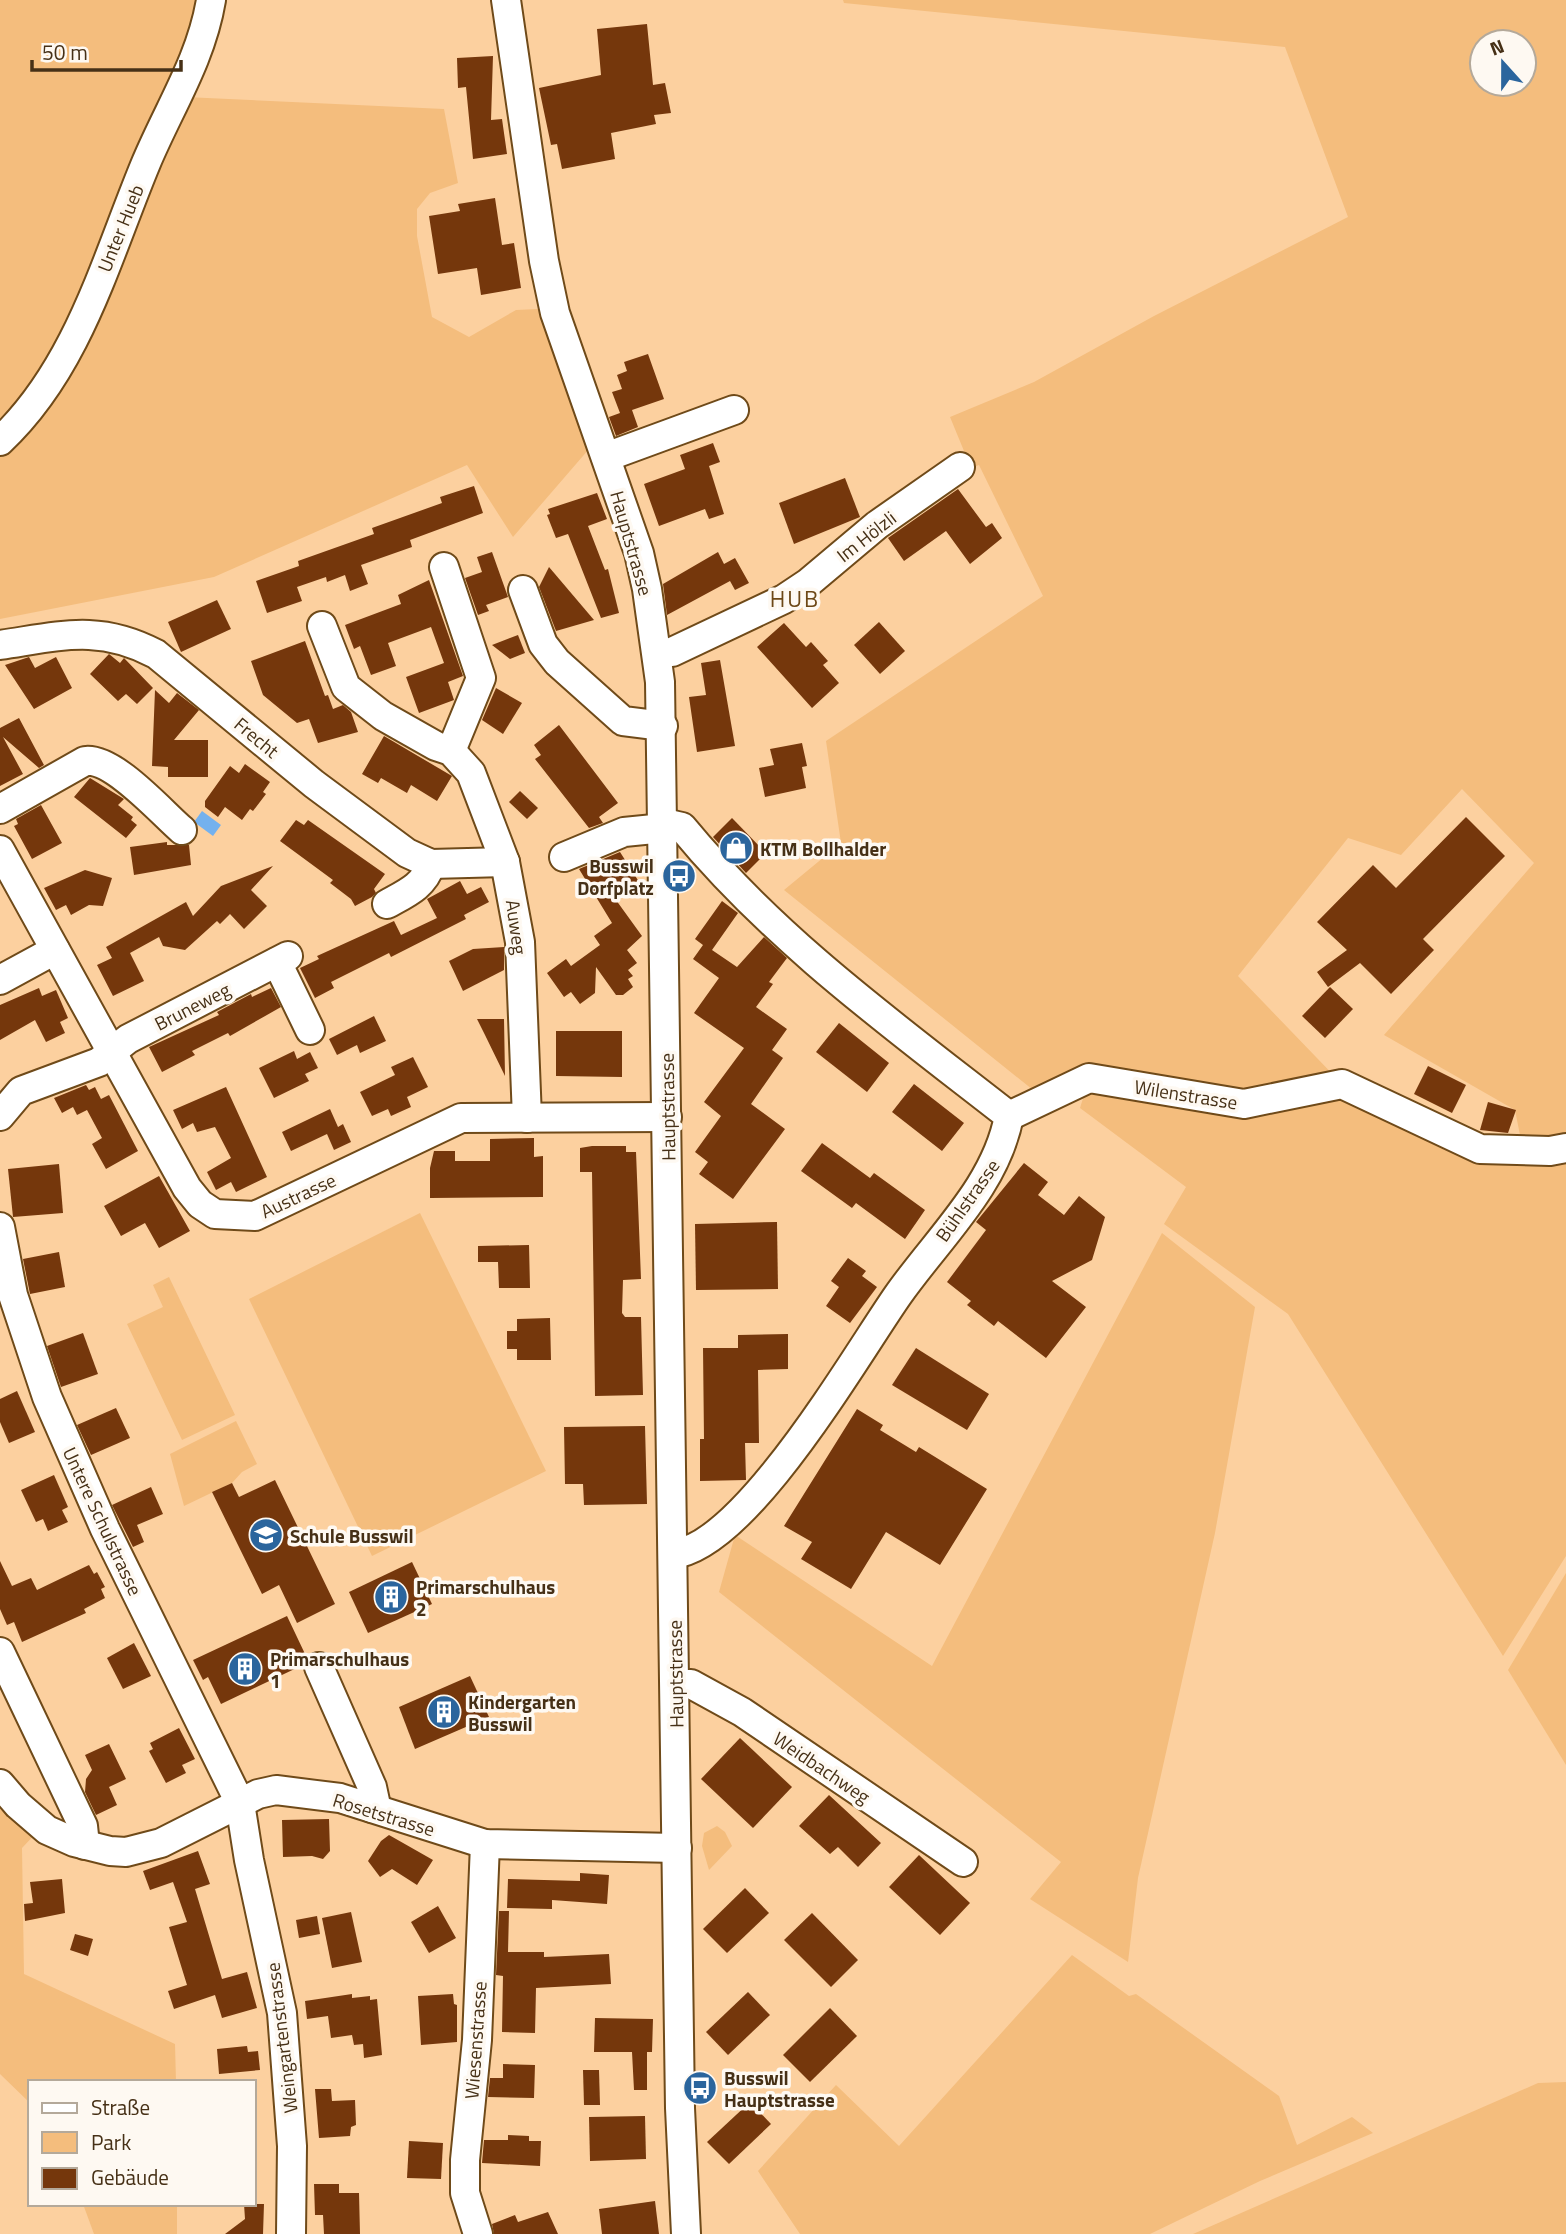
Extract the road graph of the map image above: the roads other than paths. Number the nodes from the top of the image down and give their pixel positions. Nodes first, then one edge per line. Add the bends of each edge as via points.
1 (211, 0) edge
2 (506, 0) edge
3 (734, 410) dead end
4 (0, 441) edge
5 (606, 457) junction
6 (960, 467) dead end
7 (444, 567) dead end
8 (523, 590) dead end
9 (322, 626) dead end
10 (0, 645) edge
11 (658, 654) junction
12 (663, 726) junction
13 (451, 751) junction
14 (0, 809) edge
15 (664, 825) junction
16 (182, 830) dead end
17 (0, 850) edge
18 (564, 857) dead end
19 (505, 862) junction
20 (431, 864) junction
21 (387, 904) dead end
22 (55, 950) junction
23 (0, 980) edge
24 (310, 1030) dead end
25 (110, 1052) junction
26 (0, 1116) edge
27 (1009, 1116) junction
28 (667, 1117) junction
29 (527, 1118) junction
30 (1566, 1148) edge
31 (0, 1227) edge
32 (673, 1554) junction
33 (0, 1652) edge
34 (319, 1667) dead end
35 (675, 1684) junction
36 (0, 1784) edge
37 (240, 1803) junction
38 (372, 1808) junction
39 (485, 1844) junction
40 (85, 1845) junction
41 (677, 1848) junction
42 (963, 1862) dead end
43 (291, 2234) edge
44 (478, 2234) edge
45 (686, 2234) edge

1 - 4 street, Unter Hueb via 200,50 147,161 89,305 55,374
2 - 5 street, Hauptstrasse via 546,274 555,313
3 - 5 street
5 - 11 street, Hauptstrasse via 639,553
6 - 11 street, Im Hölzli via 784,599 673,652
7 - 13 street via 481,678
8 - 12 street via 543,644 557,662 624,721
9 - 13 street, Auweg via 346,687 383,716
10 - 20 street, Frecht via 81,635 120,637 135,643 165,662 387,840
11 - 12 street, Hauptstrasse
12 - 15 street, Hauptstrasse
13 - 19 street, Auweg via 471,773
14 - 16 street via 94,760 111,768
15 - 18 street via 624,832
15 - 27 street via 682,827 774,927 817,966
15 - 28 street, Hauptstrasse
17 - 22 street, Austrasse
19 - 20 street, Frecht
19 - 29 street, Auweg via 522,966
20 - 21 street via 417,887
22 - 23 street
22 - 25 street, Austrasse
24 - 25 street, Bruneweg via 282,959
25 - 26 street via 99,1062 21,1091
25 - 29 street, Austrasse via 187,1188 215,1214 255,1216 455,1121
27 - 30 street, Wilenstrasse via 1089,1078 1244,1104 1342,1084 1479,1149
27 - 32 street, Bühlstrasse via 997,1158 972,1198 788,1454 706,1543
28 - 29 street, Austrasse
28 - 32 street, Hauptstrasse
31 - 37 street, Untere Schulstrasse via 13,1295 47,1397 105,1529
32 - 35 street, Hauptstrasse
33 - 40 street via 83,1826
34 - 38 street via 372,1787
35 - 41 street, Hauptstrasse
35 - 42 street, Weidbachweg via 691,1684 742,1712
36 - 40 street, Rosetstrasse via 47,1830
37 - 38 street, Rosetstrasse via 276,1790 341,1798
37 - 40 street, Rosetstrasse via 161,1843 126,1852
37 - 43 street, Weingartenstrasse via 282,2013 292,2146
38 - 39 street, Rosetstrasse
39 - 41 street, Rosetstrasse
39 - 44 street, Wiesenstrasse via 477,2040 465,2160 465,2193
41 - 45 street, Hauptstrasse via 681,2180

